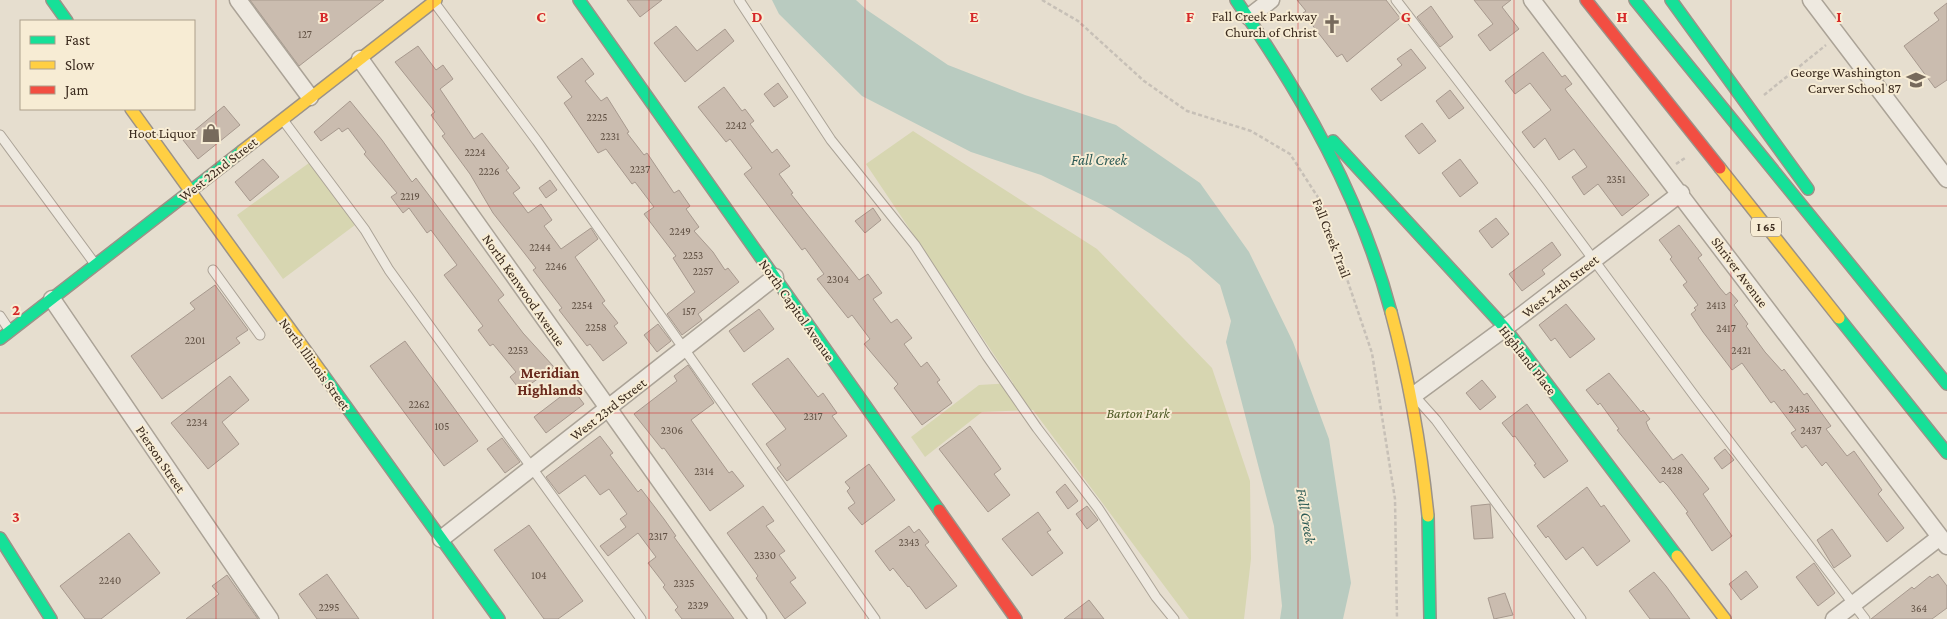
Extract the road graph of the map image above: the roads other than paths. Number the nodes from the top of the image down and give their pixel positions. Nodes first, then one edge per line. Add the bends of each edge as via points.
1 (52, 0) edge
2 (238, 0) edge
3 (579, 0) edge
4 (740, 0) edge
5 (1236, 0) edge
6 (1271, 0) edge
7 (1396, 0) edge
8 (1532, 0) edge
9 (1586, 0) edge
10 (1635, 0) edge
11 (1671, 0) edge
12 (1811, 0) edge
13 (430, 2) edge
14 (1249, 17) junction
15 (66, 20) edge
16 (360, 60) junction
17 (310, 98) junction
18 (132, 110) edge
19 (1312, 118) junction
20 (282, 119) junction
21 (0, 135) edge
22 (1947, 179) edge
23 (190, 190) junction
24 (1680, 194) junction
25 (1817, 202) dead end
26 (1834, 226) dead end
27 (1593, 260) junction
28 (96, 264) junction
29 (213, 270) dead end
30 (775, 277) junction
31 (52, 299) junction
32 (0, 316) edge
33 (1505, 328) junction
34 (10, 331) junction
35 (260, 335) dead end
36 (0, 339) edge
37 (685, 348) junction
38 (1923, 354) junction
39 (1947, 384) edge
40 (1414, 395) junction
41 (608, 408) junction
42 (1947, 453) edge
43 (532, 468) junction
44 (0, 538) edge
45 (441, 539) junction
46 (1944, 542) edge
47 (1853, 604) junction
48 (52, 619) edge
49 (270, 619) edge
50 (499, 619) edge
51 (641, 619) edge
52 (758, 619) edge
53 (875, 619) edge
54 (1016, 619) edge
55 (1174, 619) edge
56 (1430, 619) edge
57 (1581, 619) edge
58 (1725, 619) edge
59 (1834, 619) edge
60 (1865, 619) edge

1 - 15 main road
2 - 17 street
3 - 30 main road, North Capitol Avenue
4 - 55 lane via 831,140 915,245 1009,388 1098,508 1153,593
5 - 14 main road
6 - 14 street
7 - 27 lane
8 - 24 street, Shriver Avenue
9 - 42 main road, I 65
10 - 38 main road
11 - 25 main road
12 - 22 street
13 - 16 main road, West 22nd Street
13 - 37 lane via 537,141 586,214
14 - 19 main road
16 - 17 main road, West 22nd Street
16 - 41 street, North Kenwood Avenue
17 - 20 main road, West 22nd Street
18 - 23 main road, North Illinois Street
19 - 33 main road, Highland Place
19 - 40 main road via 1366,230 1394,317
20 - 23 main road, West 22nd Street
20 - 43 lane via 365,230 389,270
21 - 28 lane
23 - 28 main road, West 22nd Street
23 - 45 main road, North Illinois Street
24 - 27 street, West 24th Street
24 - 46 street, Shriver Avenue
26 - 38 main road
27 - 33 street, West 24th Street
27 - 47 lane
28 - 31 main road, West 22nd Street
29 - 35 lane
30 - 37 street, West 23rd Street
30 - 54 main road, North Capitol Avenue
31 - 34 main road, West 22nd Street
31 - 49 street, Pierson Street
32 - 34 lane
33 - 40 street, West 24th Street
33 - 58 main road, Highland Place
34 - 36 main road, West 22nd Street
37 - 41 street, West 23rd Street
37 - 53 lane
38 - 39 main road
40 - 56 main road via 1429,514
40 - 57 lane via 1441,426
41 - 43 street, West 23rd Street
41 - 52 street, North Kenwood Avenue
43 - 45 street, West 23rd Street
43 - 51 lane
44 - 48 main road
45 - 50 main road, North Illinois Street
46 - 47 street
47 - 59 street
47 - 60 lane

